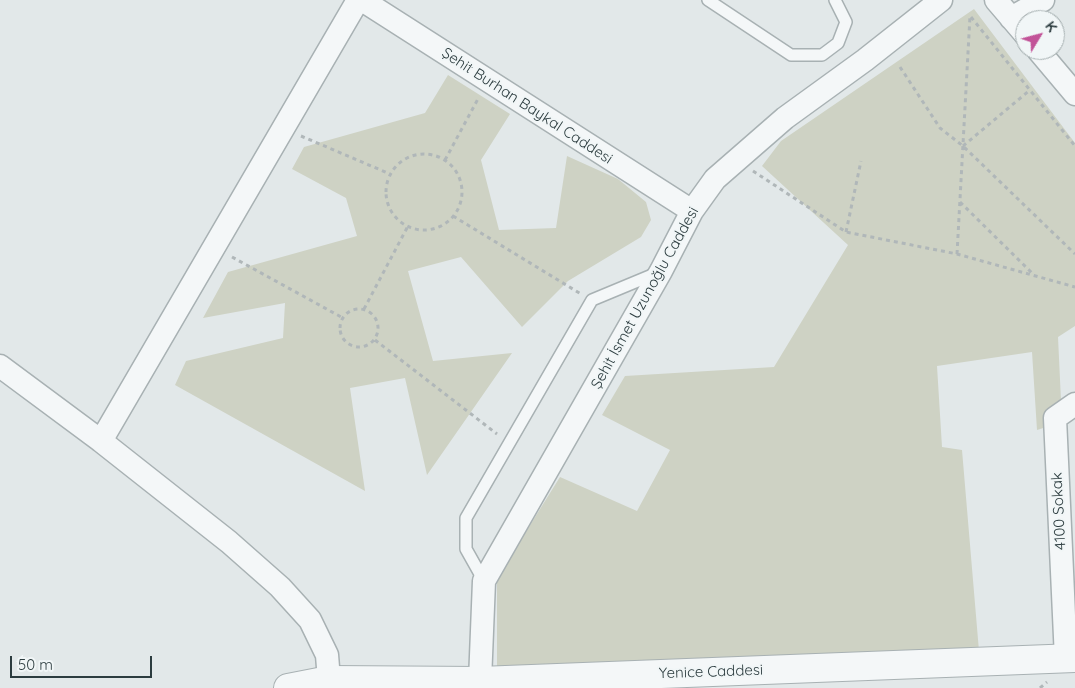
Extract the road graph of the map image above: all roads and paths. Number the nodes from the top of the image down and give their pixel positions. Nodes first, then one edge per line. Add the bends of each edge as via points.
1 (360, 0) edge
2 (708, 0) edge
3 (835, 0) edge
4 (940, 0) edge
5 (996, 0) edge
6 (1043, 0) edge
7 (1033, 10) edge
8 (1015, 22) edge
9 (1046, 60) edge
10 (900, 67) dead end
11 (488, 81) junction
12 (1030, 90) junction
13 (1075, 94) edge
14 (283, 129) junction
15 (963, 146) junction
16 (1075, 146) edge
17 (445, 160) junction
18 (737, 160) junction
19 (861, 161) dead end
20 (390, 174) junction
21 (960, 201) junction
22 (692, 211) junction
23 (453, 216) junction
24 (408, 226) junction
25 (846, 232) junction
26 (214, 247) junction
27 (957, 254) junction
28 (1075, 254) edge
29 (661, 271) junction
30 (1033, 275) junction
31 (1075, 287) edge
32 (592, 300) junction
33 (364, 309) junction
34 (343, 318) junction
35 (375, 340) junction
36 (0, 366) edge
37 (1075, 404) edge
38 (101, 441) junction
39 (509, 443) junction
40 (484, 581) junction
41 (1071, 658) edge
42 (329, 680) junction
43 (480, 681) junction
44 (288, 688) edge

1 - 11 street, Şehit Burhan Baykal Caddesi
1 - 14 street
2 - 3 lane via 791,56 798,56 822,55 838,43 846,22
4 - 18 street, Şehit İsmet Uzunoğlu Caddesi via 785,118
5 - 8 street
6 - 7 street
9 - 13 street
10 - 15 path via 940,128
11 - 17 path
11 - 22 street, Şehit Burhan Baykal Caddesi
12 - 15 path
12 - 15 path via 970,16
12 - 16 path
14 - 20 path
14 - 26 street
15 - 21 path
15 - 28 path
17 - 20 path via 431,154 411,155 401,160
17 - 23 path via 455,170 462,191 461,202
18 - 22 street, Şehit İsmet Uzunoğlu Caddesi via 715,179
18 - 25 path
19 - 25 path
20 - 24 path via 385,190 386,201 392,213
21 - 27 path
21 - 30 path
22 - 29 street, Şehit İsmet Uzunoğlu Caddesi
23 - 24 path via 437,228 424,230
23 - 32 path
24 - 33 path
25 - 27 path
26 - 34 path
26 - 38 street
27 - 30 path
29 - 32 lane
29 - 40 street, Şehit İsmet Uzunoğlu Caddesi
30 - 31 path
32 - 39 lane
33 - 34 path via 352,310
33 - 35 path via 378,321
34 - 35 path via 340,330 350,345 363,347
35 - 39 path
36 - 38 street
37 - 41 street, 4100 Sokak via 1055,418
38 - 42 street via 229,542 280,587 310,620 326,655
39 - 40 lane via 466,518 466,549
40 - 43 street, Şehit İsmet Uzunoğlu Caddesi
41 - 43 street, Yenice Caddesi
42 - 43 street, Yenice Caddesi
42 - 44 street, Yenice Caddesi

